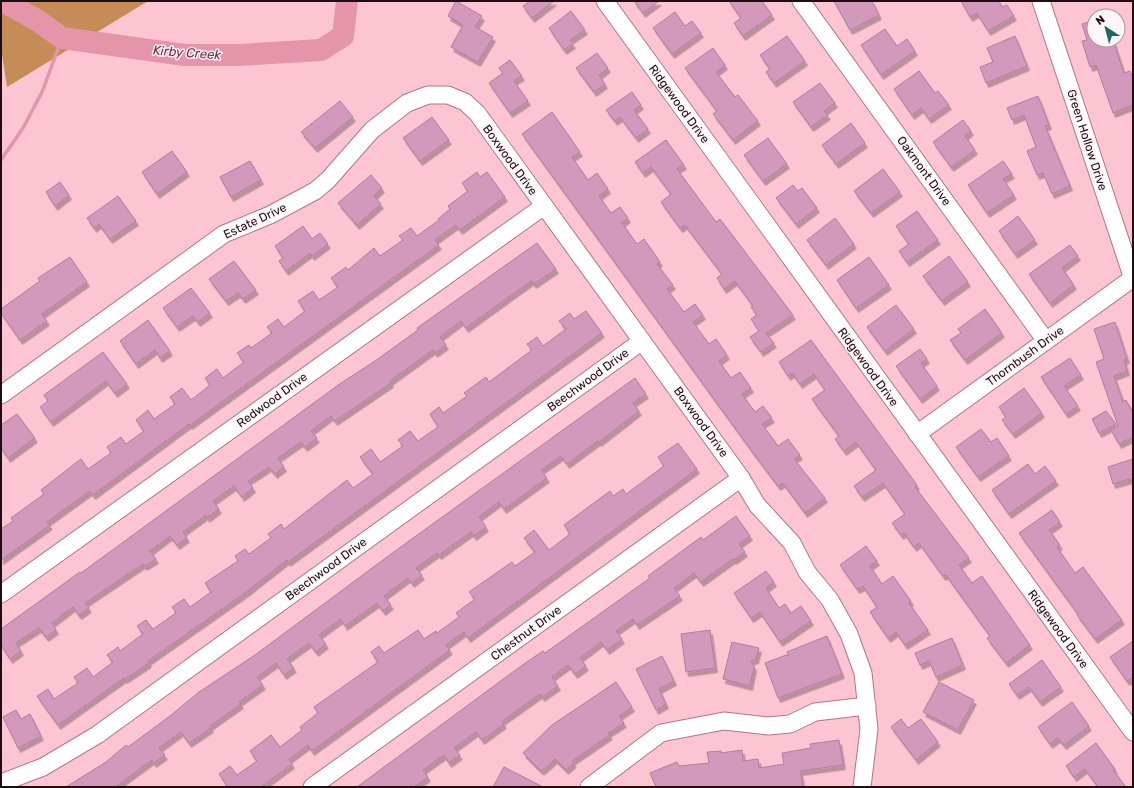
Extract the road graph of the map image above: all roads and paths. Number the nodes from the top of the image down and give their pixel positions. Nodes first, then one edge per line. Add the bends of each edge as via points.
1 (605, 1) edge
2 (802, 1) edge
3 (1041, 1) edge
4 (448, 95) joint
5 (544, 206) junction
6 (1133, 279) edge
7 (642, 341) junction
8 (1046, 341) junction
9 (1, 395) edge
10 (917, 434) junction
11 (741, 478) junction
12 (1, 594) edge
13 (867, 706) junction
14 (1133, 732) edge
15 (1, 783) edge
16 (312, 787) edge
17 (589, 787) edge
18 (862, 787) edge

1 - 10 street, Ridgewood Drive
2 - 8 street, Oakmont Drive
3 - 6 street, Green Hollow Drive
4 - 5 street, Boxwood Drive via 465,102 477,114
4 - 9 street, Estate Drive via 428,95 407,103 372,130 315,191 270,215 224,234
5 - 7 street, Boxwood Drive
5 - 12 street, Redwood Drive
6 - 8 street, Thornbush Drive
7 - 11 street, Boxwood Drive
7 - 15 street, Beechwood Drive via 97,735 43,767
8 - 10 street, Thornbush Drive
10 - 14 street, Ridgewood Drive
11 - 13 street, Boxwood Drive via 758,505 792,544 807,572 830,600 849,634 864,673
11 - 16 street, Chestnut Drive
13 - 17 street via 815,712 790,724 768,726 724,721 661,733
13 - 18 street, Boxwood Drive via 869,729

